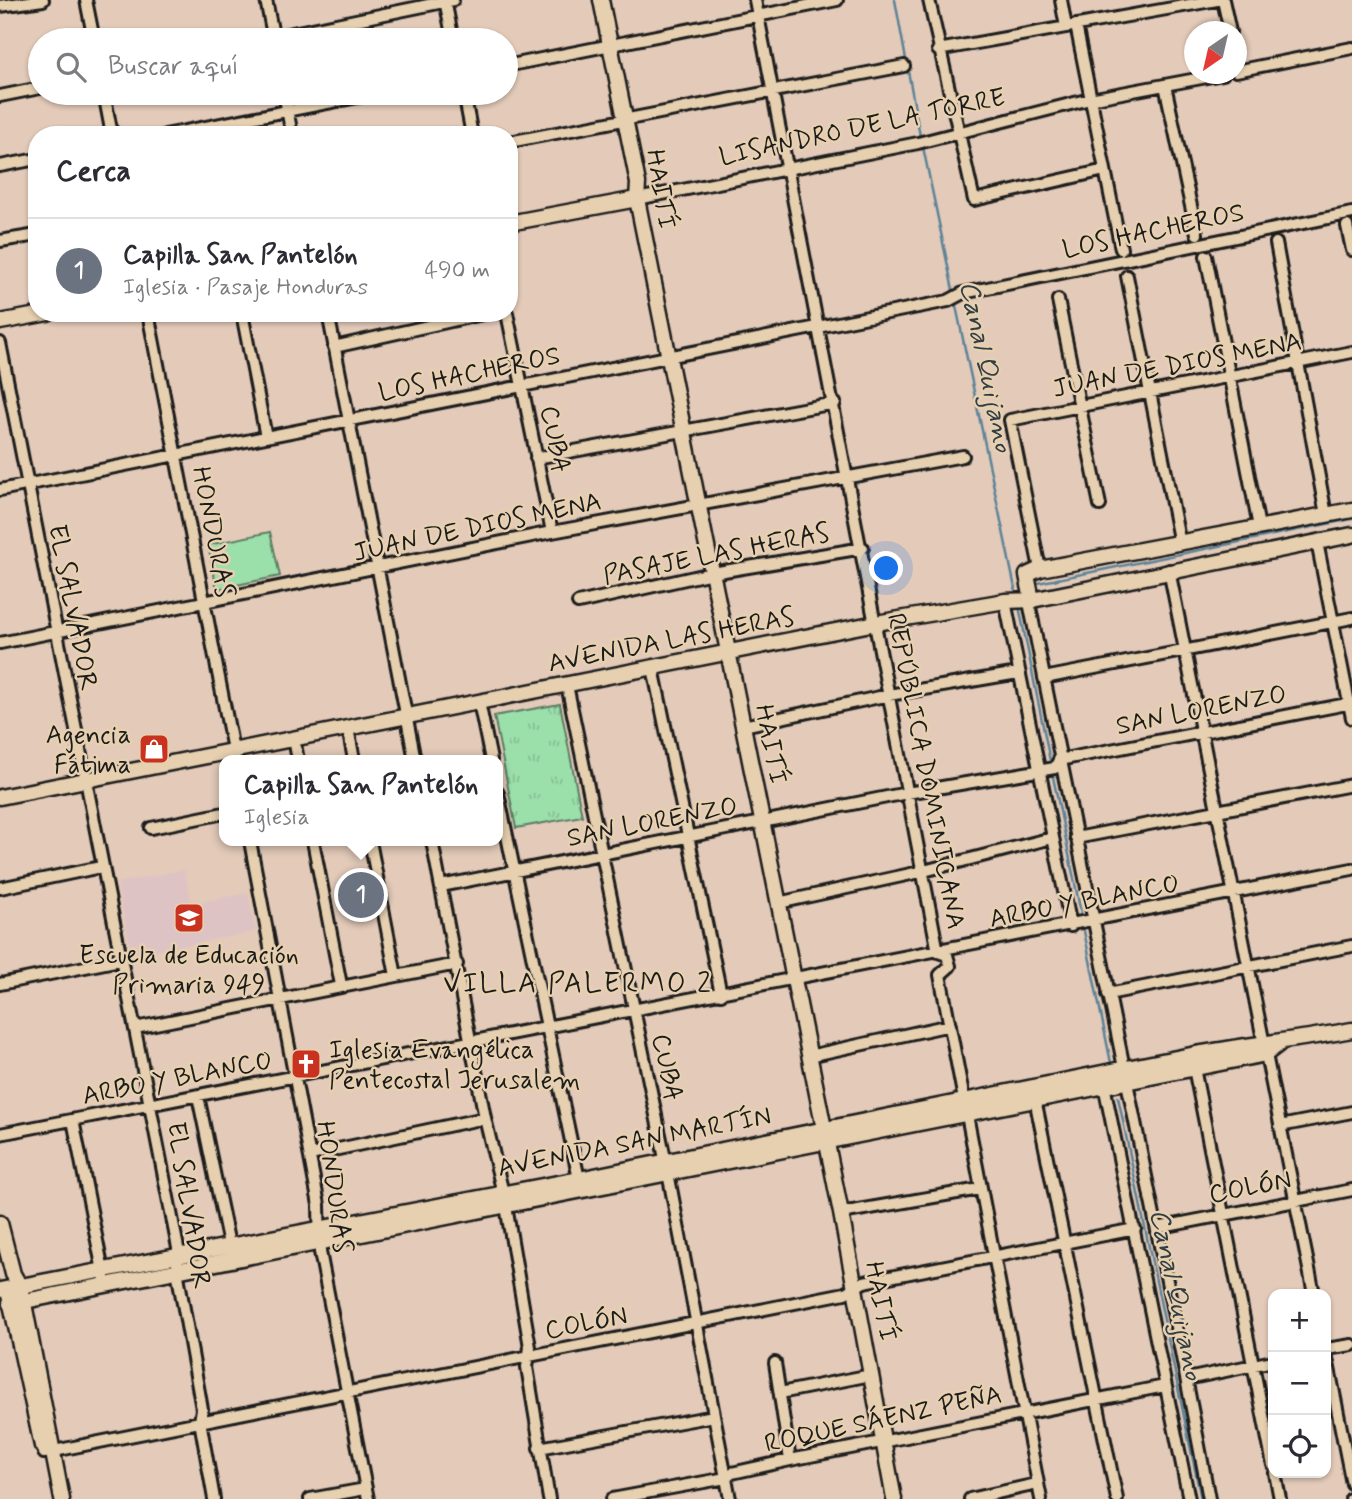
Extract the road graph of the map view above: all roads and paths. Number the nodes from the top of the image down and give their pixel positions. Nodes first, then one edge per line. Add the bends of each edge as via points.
1 (43, 0) edge
2 (86, 0) edge
3 (266, 0) edge
4 (601, 0) edge
5 (755, 0) edge
6 (837, 0) edge
7 (929, 0) edge
8 (1061, 0) edge
9 (1217, 0) edge
10 (1223, 0) edge
11 (448, 1) edge
12 (1200, 2) edge
13 (0, 6) edge
14 (758, 15) junction
15 (1228, 21) edge
16 (1071, 26) junction
17 (92, 28) edge
18 (271, 28) edge
19 (324, 28) edge
20 (451, 28) edge
21 (610, 46) junction
22 (1352, 48) edge
23 (938, 50) junction
24 (518, 64) edge
25 (904, 66) dead end
26 (1247, 67) edge
27 (1184, 81) edge
28 (1165, 85) junction
29 (28, 90) edge
30 (774, 91) junction
31 (0, 96) edge
32 (1090, 99) junction
33 (107, 105) edge
34 (286, 105) edge
35 (324, 105) edge
36 (466, 105) edge
37 (288, 113) junction
38 (624, 119) junction
39 (111, 126) edge
40 (215, 126) edge
41 (290, 126) edge
42 (470, 126) edge
43 (957, 132) junction
44 (518, 140) edge
45 (28, 161) edge
46 (0, 166) edge
47 (789, 168) junction
48 (1105, 170) junction
49 (637, 199) junction
50 (1352, 213) edge
51 (518, 221) edge
52 (1347, 226) dead end
53 (1196, 234) dead end
54 (28, 236) edge
55 (0, 241) edge
56 (1276, 243) dead end
57 (1121, 249) dead end
58 (1352, 250) edge
59 (1206, 256) dead end
60 (1127, 276) dead end
61 (1058, 300) dead end
62 (28, 317) edge
63 (0, 322) edge
64 (150, 322) edge
65 (244, 322) edge
66 (330, 322) edge
67 (445, 322) edge
68 (510, 322) edge
69 (819, 326) junction
70 (0, 343) edge
71 (334, 346) junction
72 (1352, 352) edge
73 (668, 357) junction
74 (1298, 363) junction
75 (1229, 376) junction
76 (521, 385) junction
77 (1150, 392) junction
78 (835, 403) junction
79 (1080, 409) junction
80 (349, 421) junction
81 (683, 430) junction
82 (266, 438) junction
83 (176, 455) junction
84 (963, 456) dead end
85 (536, 458) junction
86 (849, 478) junction
87 (27, 485) junction
88 (0, 490) edge
89 (698, 505) junction
90 (1100, 505) dead end
91 (1352, 510) edge
92 (1326, 515) junction
93 (1259, 527) junction
94 (552, 532) junction
95 (1352, 535) edge
96 (1317, 541) junction
97 (1180, 544) junction
98 (863, 548) junction
99 (377, 569) junction
100 (1169, 570) junction
101 (1033, 572) junction
102 (712, 573) junction
103 (1032, 600) junction
104 (1004, 601) junction
105 (205, 603) junction
106 (578, 603) dead end
107 (1352, 618) edge
108 (1333, 621) junction
109 (876, 623) junction
110 (56, 633) junction
111 (0, 643) edge
112 (1185, 650) junction
113 (728, 653) junction
114 (653, 668) junction
115 (1018, 673) junction
116 (1044, 678) junction
117 (567, 685) junction
118 (888, 695) junction
119 (479, 702) junction
120 (1350, 703) edge
121 (406, 717) junction
122 (1352, 718) edge
123 (743, 726) junction
124 (348, 728) junction
125 (1201, 732) junction
126 (294, 739) junction
127 (235, 755) edge
128 (238, 755) edge
129 (297, 755) edge
130 (353, 755) edge
131 (414, 755) edge
132 (490, 755) edge
133 (219, 759) edge
134 (1049, 767) junction
135 (85, 781) junction
136 (1352, 785) edge
137 (907, 793) junction
138 (0, 797) edge
139 (1217, 811) junction
140 (219, 814) edge
141 (503, 818) edge
142 (762, 822) junction
143 (151, 828) dead end
144 (688, 838) junction
145 (1052, 838) junction
146 (1076, 838) junction
147 (251, 846) edge
148 (314, 846) edge
149 (371, 846) edge
150 (433, 846) edge
151 (601, 855) junction
152 (101, 867) junction
153 (1352, 869) edge
154 (514, 872) junction
155 (920, 872) junction
156 (441, 886) junction
157 (0, 888) edge
158 (1234, 893) junction
159 (778, 903) junction
160 (1093, 922) junction
161 (1071, 926) junction
162 (1352, 946) edge
163 (938, 952) junction
164 (120, 960) junction
165 (457, 964) junction
166 (1248, 967) junction
167 (396, 976) junction
168 (794, 980) junction
169 (0, 984) edge
170 (341, 985) junction
171 (721, 994) junction
172 (1108, 994) junction
173 (280, 999) junction
174 (634, 1011) junction
175 (950, 1025) junction
176 (135, 1028) junction
177 (545, 1028) junction
178 (1352, 1030) edge
179 (472, 1042) junction
180 (1269, 1047) junction
181 (809, 1056) junction
182 (1193, 1062) junction
183 (1125, 1076) junction
184 (296, 1077) junction
185 (1103, 1081) junction
186 (1035, 1095) junction
187 (198, 1096) junction
188 (967, 1099) junction
189 (150, 1105) junction
190 (1352, 1112) edge
191 (967, 1114) junction
192 (485, 1118) junction
193 (73, 1120) junction
194 (1280, 1126) junction
195 (0, 1134) edge
196 (824, 1135) junction
197 (310, 1154) junction
198 (666, 1168) junction
199 (581, 1185) junction
200 (980, 1189) junction
201 (1352, 1190) edge
202 (503, 1199) junction
203 (1295, 1201) junction
204 (841, 1213) junction
205 (1223, 1215) junction
206 (0, 1223) edge
207 (321, 1228) junction
208 (1157, 1228) junction
209 (1135, 1229) junction
210 (1066, 1243) junction
211 (319, 1244) junction
212 (231, 1253) junction
213 (996, 1257) junction
214 (178, 1263) junction
215 (104, 1279) junction
216 (853, 1287) junction
217 (1313, 1289) edge
218 (12, 1295) edge
219 (696, 1324) junction
220 (1352, 1345) edge
221 (1331, 1350) edge
222 (1326, 1352) edge
223 (529, 1356) junction
224 (1268, 1362) edge
225 (775, 1363) dead end
226 (1253, 1366) junction
227 (871, 1375) junction
228 (1187, 1379) junction
229 (1165, 1386) junction
230 (348, 1393) junction
231 (780, 1394) junction
232 (1097, 1398) junction
233 (1025, 1412) junction
234 (714, 1416) junction
235 (1352, 1420) edge
236 (200, 1422) junction
237 (1340, 1423) junction
238 (1268, 1440) edge
239 (884, 1442) junction
240 (539, 1448) junction
241 (48, 1452) junction
242 (790, 1460) junction
243 (726, 1478) junction
244 (1276, 1478) edge
245 (1037, 1484) junction
246 (1352, 1484) edge
247 (367, 1494) edge
248 (52, 1499) edge
249 (62, 1499) edge
250 (214, 1499) edge
251 (310, 1499) edge
252 (549, 1499) edge
253 (612, 1499) edge
254 (730, 1499) edge
255 (894, 1499) edge
256 (970, 1499) edge
257 (1041, 1499) edge
258 (1117, 1499) edge
259 (1189, 1499) edge
260 (1209, 1499) edge
261 (1280, 1499) edge

1 - 13 street
2 - 17 street
3 - 18 street
4 - 21 main road, HAITÍ
5 - 14 street, REPÚBLICA DOMINICANA
6 - 14 street
7 - 23 street
8 - 16 street
9 - 12 street
10 - 15 street
11 - 19 street
11 - 20 street
12 - 16 street
14 - 21 street
14 - 30 street, REPÚBLICA DOMINICANA
16 - 23 street
16 - 32 street
21 - 24 street
21 - 38 main road, HAITÍ
22 - 26 street
23 - 43 street
25 - 30 street
27 - 28 street, LISANDRO DE LA TORRE
28 - 32 street, LISANDRO DE LA TORRE
28 - 53 street
29 - 31 street
30 - 38 street
30 - 47 street, REPÚBLICA DOMINICANA
32 - 43 street, LISANDRO DE LA TORRE
32 - 48 street
33 - 39 street
34 - 37 street
35 - 37 street
36 - 42 street
37 - 40 street
37 - 41 street
38 - 44 street
38 - 49 main road, HAITÍ via 638,183
43 - 47 street, LISANDRO DE LA TORRE
43 - 48 street via 974,200
45 - 46 street
47 - 49 street, LISANDRO DE LA TORRE
47 - 69 street, REPÚBLICA DOMINICANA
48 - 57 street
49 - 51 main road, LISANDRO DE LA TORRE
49 - 73 main road, HAITÍ
50 - 69 street, LOS HACHEROS
52 - 58 street
54 - 55 street
56 - 74 street
59 - 75 street
60 - 77 street
61 - 79 street
62 - 63 main road
64 - 83 street, HONDURAS
65 - 82 street
66 - 71 street
67 - 71 street
68 - 76 street, CUBA
69 - 73 street, LOS HACHEROS
69 - 78 street, REPÚBLICA DOMINICANA
70 - 87 street, EL SALVADOR
71 - 80 street
72 - 74 street, JUAN DE DIOS MENA
73 - 76 street, LOS HACHEROS
73 - 81 main road, HAITÍ
74 - 75 street, JUAN DE DIOS MENA
74 - 92 street
75 - 77 street, JUAN DE DIOS MENA
75 - 93 street
76 - 80 street, LOS HACHEROS
76 - 85 street, CUBA
77 - 79 street, JUAN DE DIOS MENA
77 - 97 street
78 - 81 street
78 - 86 street, REPÚBLICA DOMINICANA
79 - 90 street
79 - 101 street, JUAN DE DIOS MENA via 1010,420
80 - 82 street, LOS HACHEROS
80 - 99 street
81 - 85 street
81 - 89 main road, HAITÍ
82 - 83 street, LOS HACHEROS
83 - 87 street, LOS HACHEROS
83 - 105 street, HONDURAS
84 - 86 street, JUAN DE DIOS MENA
85 - 94 street, CUBA
86 - 89 street, JUAN DE DIOS MENA
86 - 98 street, REPÚBLICA DOMINICANA
87 - 88 street, LOS HACHEROS
87 - 110 street, EL SALVADOR
89 - 94 street, JUAN DE DIOS MENA
89 - 102 main road, HAITÍ
91 - 92 main road
92 - 93 main road
93 - 97 main road
94 - 99 street, JUAN DE DIOS MENA
95 - 96 main road, AVENIDA LAS HERAS
96 - 100 main road, AVENIDA LAS HERAS
96 - 108 street
97 - 101 main road
98 - 102 street, PASAJE LAS HERAS
98 - 109 street, REPÚBLICA DOMINICANA
99 - 105 street, JUAN DE DIOS MENA
99 - 121 street
100 - 103 main road, AVENIDA LAS HERAS
100 - 112 street
101 - 103 main road
102 - 106 street, PASAJE LAS HERAS
102 - 113 main road, HAITÍ
103 - 104 main road, AVENIDA LAS HERAS
103 - 116 street
104 - 109 main road, AVENIDA LAS HERAS
104 - 115 street
105 - 110 street, JUAN DE DIOS MENA
105 - 127 street, HONDURAS
107 - 108 street
108 - 112 street
108 - 120 street
109 - 113 main road, AVENIDA LAS HERAS
109 - 118 street, REPÚBLICA DOMINICANA
110 - 111 street, JUAN DE DIOS MENA
110 - 135 street, EL SALVADOR
112 - 116 street
112 - 125 street
113 - 114 main road, AVENIDA LAS HERAS
113 - 123 main road, HAITÍ
114 - 117 main road, AVENIDA LAS HERAS
114 - 144 street
115 - 118 street
115 - 134 street
116 - 134 street
117 - 119 main road, AVENIDA LAS HERAS
117 - 151 street, CUBA
118 - 123 street
118 - 137 street, REPÚBLICA DOMINICANA
119 - 121 main road, AVENIDA LAS HERAS
119 - 132 street
120 - 122 street
120 - 125 street, SAN LORENZO
121 - 124 main road, AVENIDA LAS HERAS
121 - 131 street
123 - 142 main road, HAITÍ
124 - 126 main road, AVENIDA LAS HERAS
124 - 130 street
125 - 134 street, SAN LORENZO
125 - 139 street
126 - 128 main road, AVENIDA LAS HERAS
126 - 129 street
133 - 135 main road, AVENIDA LAS HERAS
134 - 137 street, SAN LORENZO
134 - 145 street
134 - 146 street
135 - 138 main road, AVENIDA LAS HERAS
135 - 152 street, EL SALVADOR
136 - 139 street
137 - 142 street, SAN LORENZO
137 - 155 street, REPÚBLICA DOMINICANA
139 - 146 street
139 - 158 street
140 - 143 street
141 - 154 street
142 - 144 street, SAN LORENZO
142 - 159 main road, HAITÍ
144 - 151 street, SAN LORENZO
144 - 171 street
145 - 155 street
145 - 161 street
146 - 160 street
147 - 173 street, HONDURAS
148 - 170 street
149 - 167 street
150 - 156 street
151 - 154 street, SAN LORENZO
151 - 174 street, CUBA
152 - 157 street
152 - 164 street, EL SALVADOR
153 - 158 street, ARBO Y BLANCO
154 - 156 street, SAN LORENZO
154 - 177 street
155 - 159 street
155 - 163 street, REPÚBLICA DOMINICANA
156 - 165 street
158 - 160 street, ARBO Y BLANCO
158 - 166 street
159 - 168 main road, HAITÍ
160 - 161 street, ARBO Y BLANCO
160 - 172 street
161 - 163 street, ARBO Y BLANCO
162 - 166 street
163 - 168 street, ARBO Y BLANCO
163 - 175 street, REPÚBLICA DOMINICANA via 947,955 950,966 940,975
164 - 169 street
164 - 176 street, EL SALVADOR
165 - 167 street
165 - 179 street
166 - 172 street
166 - 180 street
167 - 170 street
168 - 171 street, ARBO Y BLANCO
168 - 181 main road, HAITÍ
170 - 173 street
171 - 174 street, ARBO Y BLANCO
172 - 183 street
173 - 176 street
173 - 184 street, HONDURAS
174 - 177 street, ARBO Y BLANCO
174 - 198 street, CUBA
175 - 181 street
175 - 188 street, REPÚBLICA DOMINICANA
176 - 189 street, EL SALVADOR
177 - 179 street, ARBO Y BLANCO
177 - 199 street
178 - 180 main road, AVENIDA SAN MARTÍN
179 - 184 street, ARBO Y BLANCO
179 - 192 street
180 - 182 main road, AVENIDA SAN MARTÍN
180 - 194 street
181 - 196 main road, HAITÍ
182 - 183 main road, AVENIDA SAN MARTÍN
182 - 205 street
183 - 185 main road, AVENIDA SAN MARTÍN
183 - 208 street
184 - 187 street, ARBO Y BLANCO
184 - 197 street, HONDURAS
185 - 186 main road, AVENIDA SAN MARTÍN
185 - 209 street
186 - 188 main road, AVENIDA SAN MARTÍN
186 - 191 main road, AVENIDA SAN MARTÍN
186 - 210 street
187 - 189 street, ARBO Y BLANCO
187 - 212 street
188 - 191 street, REPÚBLICA DOMINICANA
188 - 196 main road, AVENIDA SAN MARTÍN
189 - 193 street, ARBO Y BLANCO
189 - 214 street, EL SALVADOR
190 - 194 street
191 - 196 main road, AVENIDA SAN MARTÍN
191 - 200 street, REPÚBLICA DOMINICANA
192 - 197 street
192 - 202 street
193 - 195 street, ARBO Y BLANCO
193 - 215 street
194 - 203 street
196 - 198 main road, AVENIDA SAN MARTÍN
196 - 204 main road, HAITÍ
197 - 207 street, HONDURAS
198 - 199 main road, AVENIDA SAN MARTÍN
198 - 219 street, CUBA
199 - 202 main road, AVENIDA SAN MARTÍN
200 - 204 street
200 - 213 street, REPÚBLICA DOMINICANA
201 - 203 street, COLÓN
202 - 207 main road, AVENIDA SAN MARTÍN
202 - 211 main road, AVENIDA SAN MARTÍN
202 - 223 street
203 - 205 street, COLÓN
203 - 217 street
204 - 216 main road, HAITÍ
205 - 208 street, COLÓN
205 - 226 street
206 - 218 main road via 13,1275
207 - 211 street, HONDURAS
207 - 212 main road, AVENIDA SAN MARTÍN
208 - 228 street
209 - 210 street, COLÓN
209 - 229 street
210 - 213 street, COLÓN
210 - 232 street
211 - 212 main road, AVENIDA SAN MARTÍN
211 - 230 street, HONDURAS
212 - 214 main road, AVENIDA SAN MARTÍN
213 - 216 street, COLÓN
213 - 233 street, REPÚBLICA DOMINICANA
214 - 215 main road, AVENIDA SAN MARTÍN
214 - 236 street, EL SALVADOR via 202,1409
215 - 218 main road, AVENIDA SAN MARTÍN
216 - 219 street, COLÓN via 845,1293
216 - 227 main road, HAITÍ
218 - 241 main road
219 - 223 street, COLÓN
219 - 234 street, CUBA
220 - 221 street
222 - 237 street
223 - 230 street, COLÓN
223 - 240 street
224 - 226 street
225 - 231 street
226 - 228 street
226 - 238 street
227 - 231 street
227 - 239 main road, HAITÍ
228 - 260 street
229 - 232 street, ROQUE SÁENZ PEÑA
229 - 259 street
230 - 236 street, COLÓN
230 - 247 street, HONDURAS
231 - 242 street
232 - 233 street, ROQUE SÁENZ PEÑA
232 - 258 street
233 - 239 street, ROQUE SÁENZ PEÑA
233 - 245 street, REPÚBLICA DOMINICANA
234 - 240 street
234 - 243 street, CUBA
235 - 237 street
236 - 241 street, COLÓN
236 - 250 street, EL SALVADOR
237 - 246 street
239 - 242 street, ROQUE SÁENZ PEÑA
239 - 255 main road, HAITÍ
240 - 252 street
241 - 248 main road
241 - 249 main road
242 - 243 street, ROQUE SÁENZ PEÑA
243 - 253 street, ROQUE SÁENZ PEÑA
243 - 254 street, CUBA
244 - 261 street
245 - 256 street
245 - 257 street, REPÚBLICA DOMINICANA
247 - 251 street

